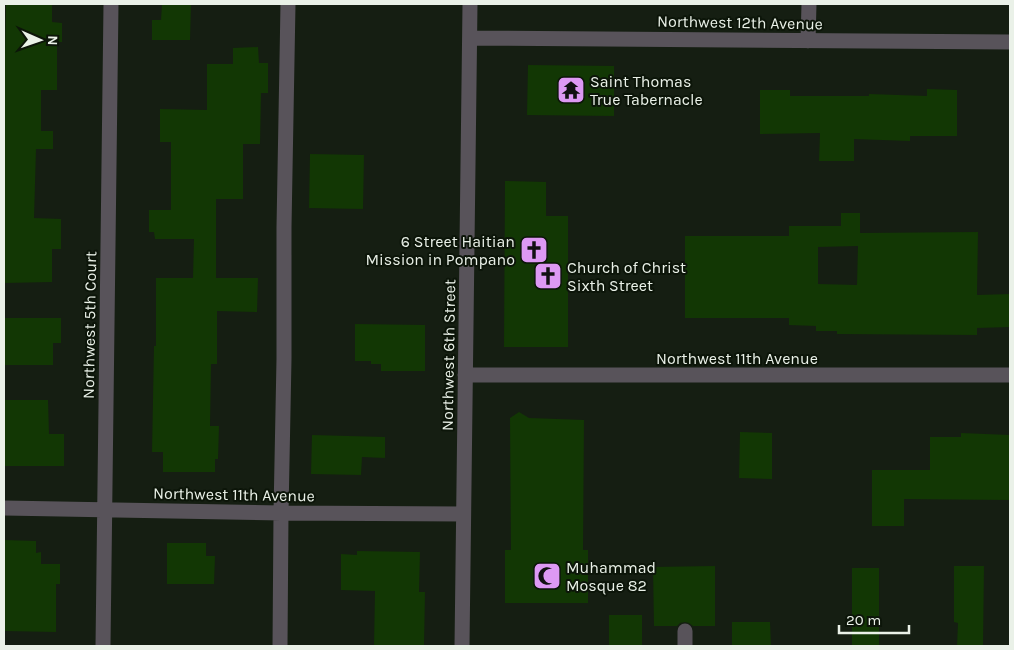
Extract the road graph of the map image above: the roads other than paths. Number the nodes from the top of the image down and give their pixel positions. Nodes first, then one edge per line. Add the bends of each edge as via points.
1 (111, 4) edge
2 (288, 4) edge
3 (470, 4) edge
4 (809, 4) edge
5 (470, 38) junction
6 (808, 40) junction
7 (1010, 42) edge
8 (465, 374) junction
9 (1010, 375) edge
10 (4, 508) edge
11 (104, 509) junction
12 (281, 513) junction
13 (463, 514) junction
14 (103, 646) edge
15 (280, 646) edge
16 (462, 646) edge

1 - 11 street, Northwest 5th Court
2 - 12 street
3 - 5 street, Northwest 6th Street
4 - 6 street
5 - 6 street, Northwest 12th Avenue
5 - 8 street, Northwest 6th Street
6 - 7 street, Northwest 12th Avenue
8 - 9 street, Northwest 11th Avenue
8 - 13 street, Northwest 6th Street
10 - 11 street, Northwest 11th Avenue
11 - 12 street, Northwest 11th Avenue
11 - 14 street, Northwest 5th Court
12 - 13 street, Northwest 11th Avenue
12 - 15 street
13 - 16 street, Northwest 6th Street

